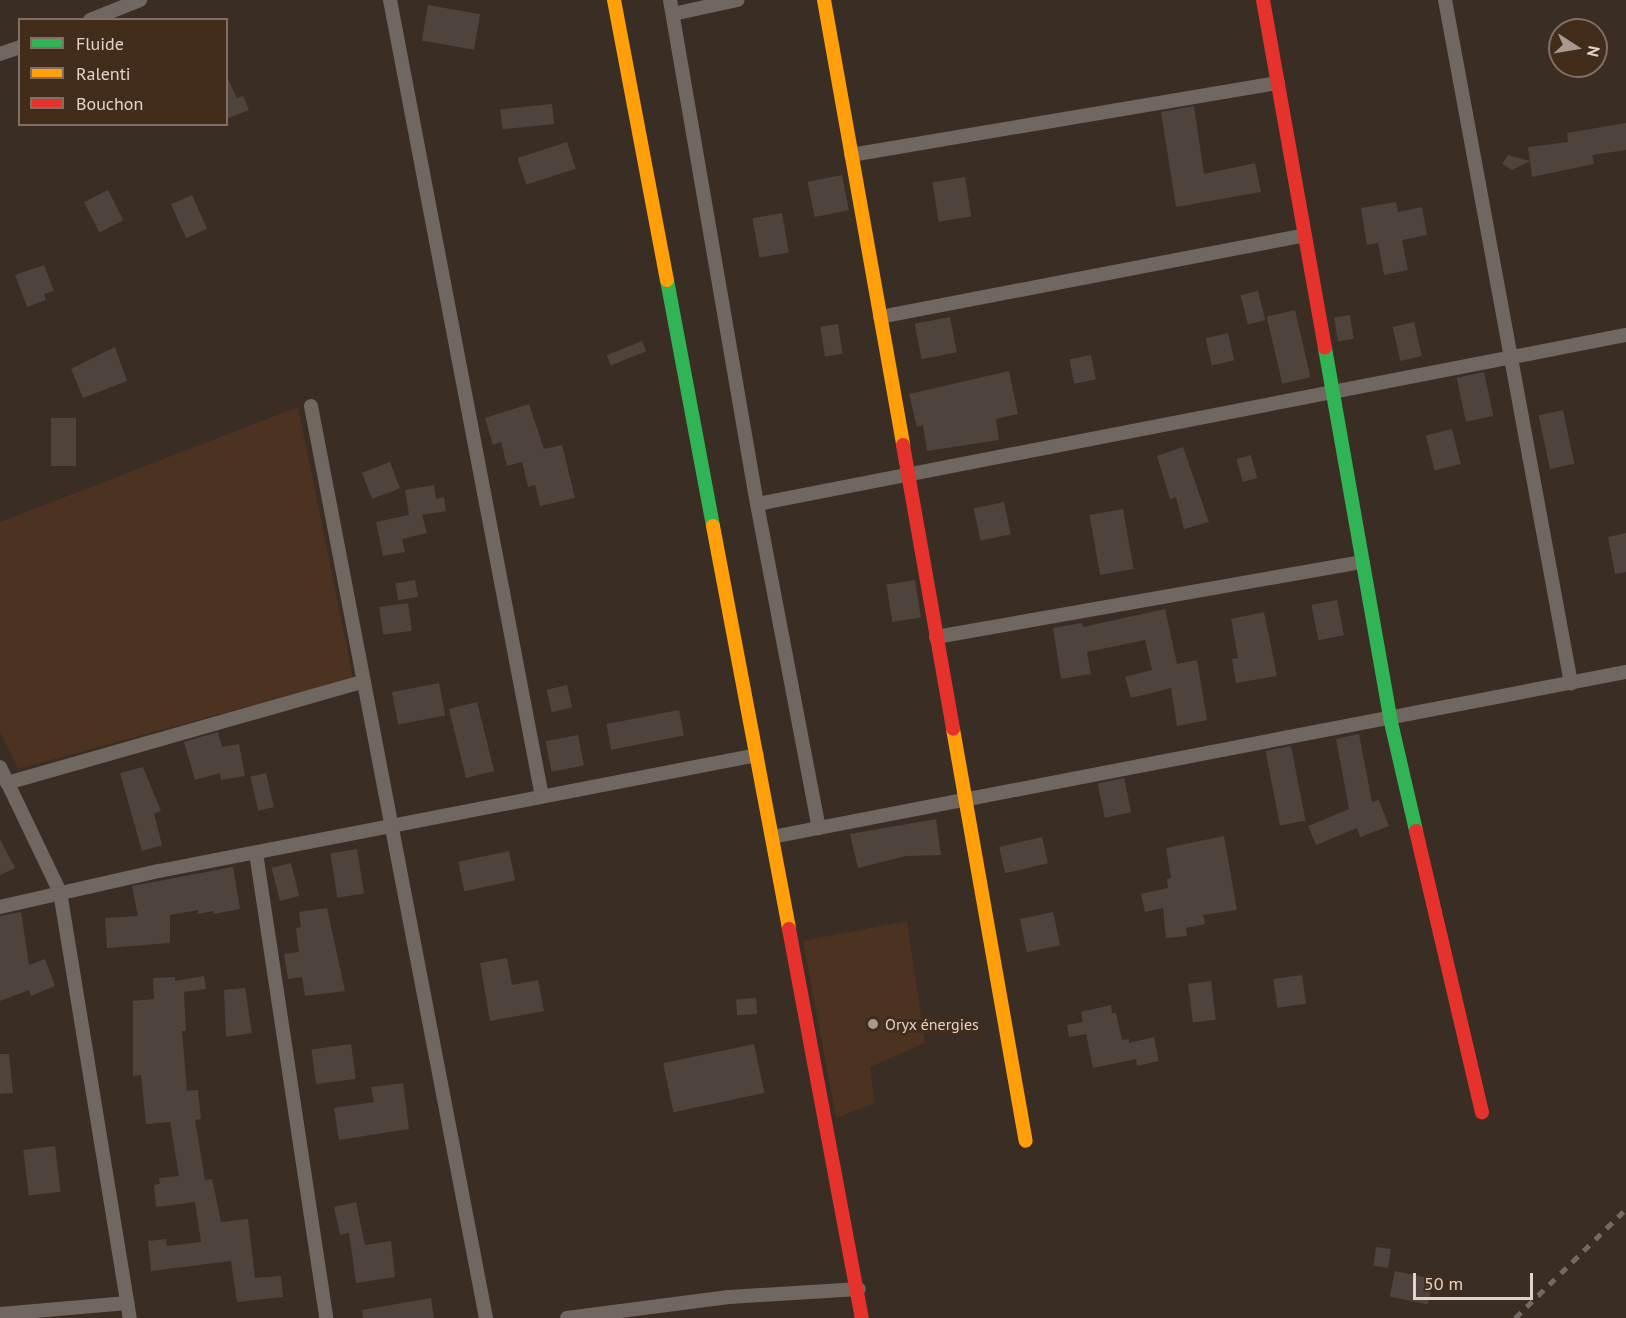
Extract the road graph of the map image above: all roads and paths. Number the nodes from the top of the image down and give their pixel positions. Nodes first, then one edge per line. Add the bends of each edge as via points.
1 (140, 0) edge
2 (390, 0) edge
3 (614, 0) edge
4 (737, 0) edge
5 (824, 0) edge
6 (1263, 0) edge
7 (1444, 0) edge
8 (671, 7) edge
9 (95, 18) edge
10 (18, 48) edge
11 (0, 54) edge
12 (1278, 83) junction
13 (851, 155) junction
14 (1304, 235) junction
15 (880, 317) junction
16 (1626, 336) edge
17 (1510, 358) junction
18 (1332, 393) junction
19 (311, 406) dead end
20 (908, 475) junction
21 (757, 504) junction
22 (1362, 562) junction
23 (936, 637) junction
24 (1626, 672) edge
25 (364, 681) junction
26 (1570, 683) junction
27 (1390, 718) junction
28 (757, 755) junction
29 (0, 767) edge
30 (7, 783) junction
31 (542, 797) junction
32 (965, 800) junction
33 (392, 827) junction
34 (819, 828) junction
35 (772, 837) junction
36 (256, 853) junction
37 (60, 892) junction
38 (0, 907) edge
39 (1482, 1112) dead end
40 (1026, 1141) dead end
41 (859, 1289) junction
42 (128, 1303) junction
43 (0, 1314) edge
44 (130, 1318) edge
45 (326, 1318) edge
46 (486, 1318) edge
47 (567, 1318) edge
48 (862, 1318) edge

1 - 9 street
2 - 31 street
3 - 28 street
4 - 8 street
5 - 13 street
6 - 12 street
7 - 17 street
8 - 21 street
10 - 11 street
12 - 13 street
12 - 14 street
13 - 15 street
14 - 15 street
14 - 18 street
15 - 20 street
16 - 17 street
17 - 18 street
17 - 26 street
18 - 20 street
18 - 22 street
19 - 25 street
20 - 21 street
20 - 23 street
21 - 34 street
22 - 23 street
22 - 27 street
23 - 32 street
24 - 26 street
25 - 30 street
25 - 33 street
26 - 27 street
27 - 32 street
27 - 39 street
28 - 31 street
28 - 35 street
29 - 30 street
30 - 37 street
31 - 33 street
32 - 34 street
32 - 40 street
33 - 36 street
33 - 46 street
34 - 35 street
35 - 41 street
36 - 37 street
36 - 45 street
37 - 38 street
37 - 42 street
41 - 47 street via 729,1297
41 - 48 street
42 - 43 street
42 - 44 street

